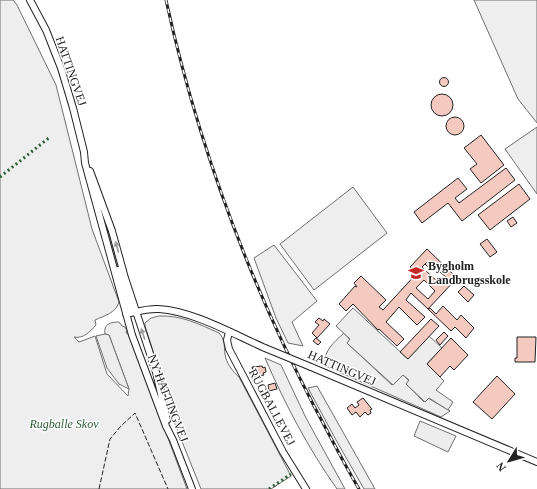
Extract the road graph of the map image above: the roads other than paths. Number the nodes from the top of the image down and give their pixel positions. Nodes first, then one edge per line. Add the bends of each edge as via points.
1 (30, 0) edge
2 (84, 152) junction
3 (104, 236) junction
4 (136, 312) junction
5 (126, 314) junction
6 (229, 332) junction
7 (173, 440) junction
8 (537, 462) edge
9 (192, 489) edge
10 (306, 489) edge

1 - 2 street, HATTINGVEJ via 46,30 61,68
2 - 3 street, HATTINGVEJ
4 -> 2 street, HATTINGVEJ via 112,231
3 - 4 street via 113,256 128,306
3 - 5 street, HATTINGVEJ
4 - 5 street, HATTINGVEJ
4 - 6 street, HATTINGVEJ via 158,308 181,312
7 -> 4 street, HATTINGVEJ via 156,372
5 - 7 street, NY HATTINGVEJ via 162,417
6 - 8 street, HATTINGVEJ, bridge
6 - 10 street, RUGBALLEVEJ via 229,349 283,452
7 - 9 street, NY HATTINGVEJ

